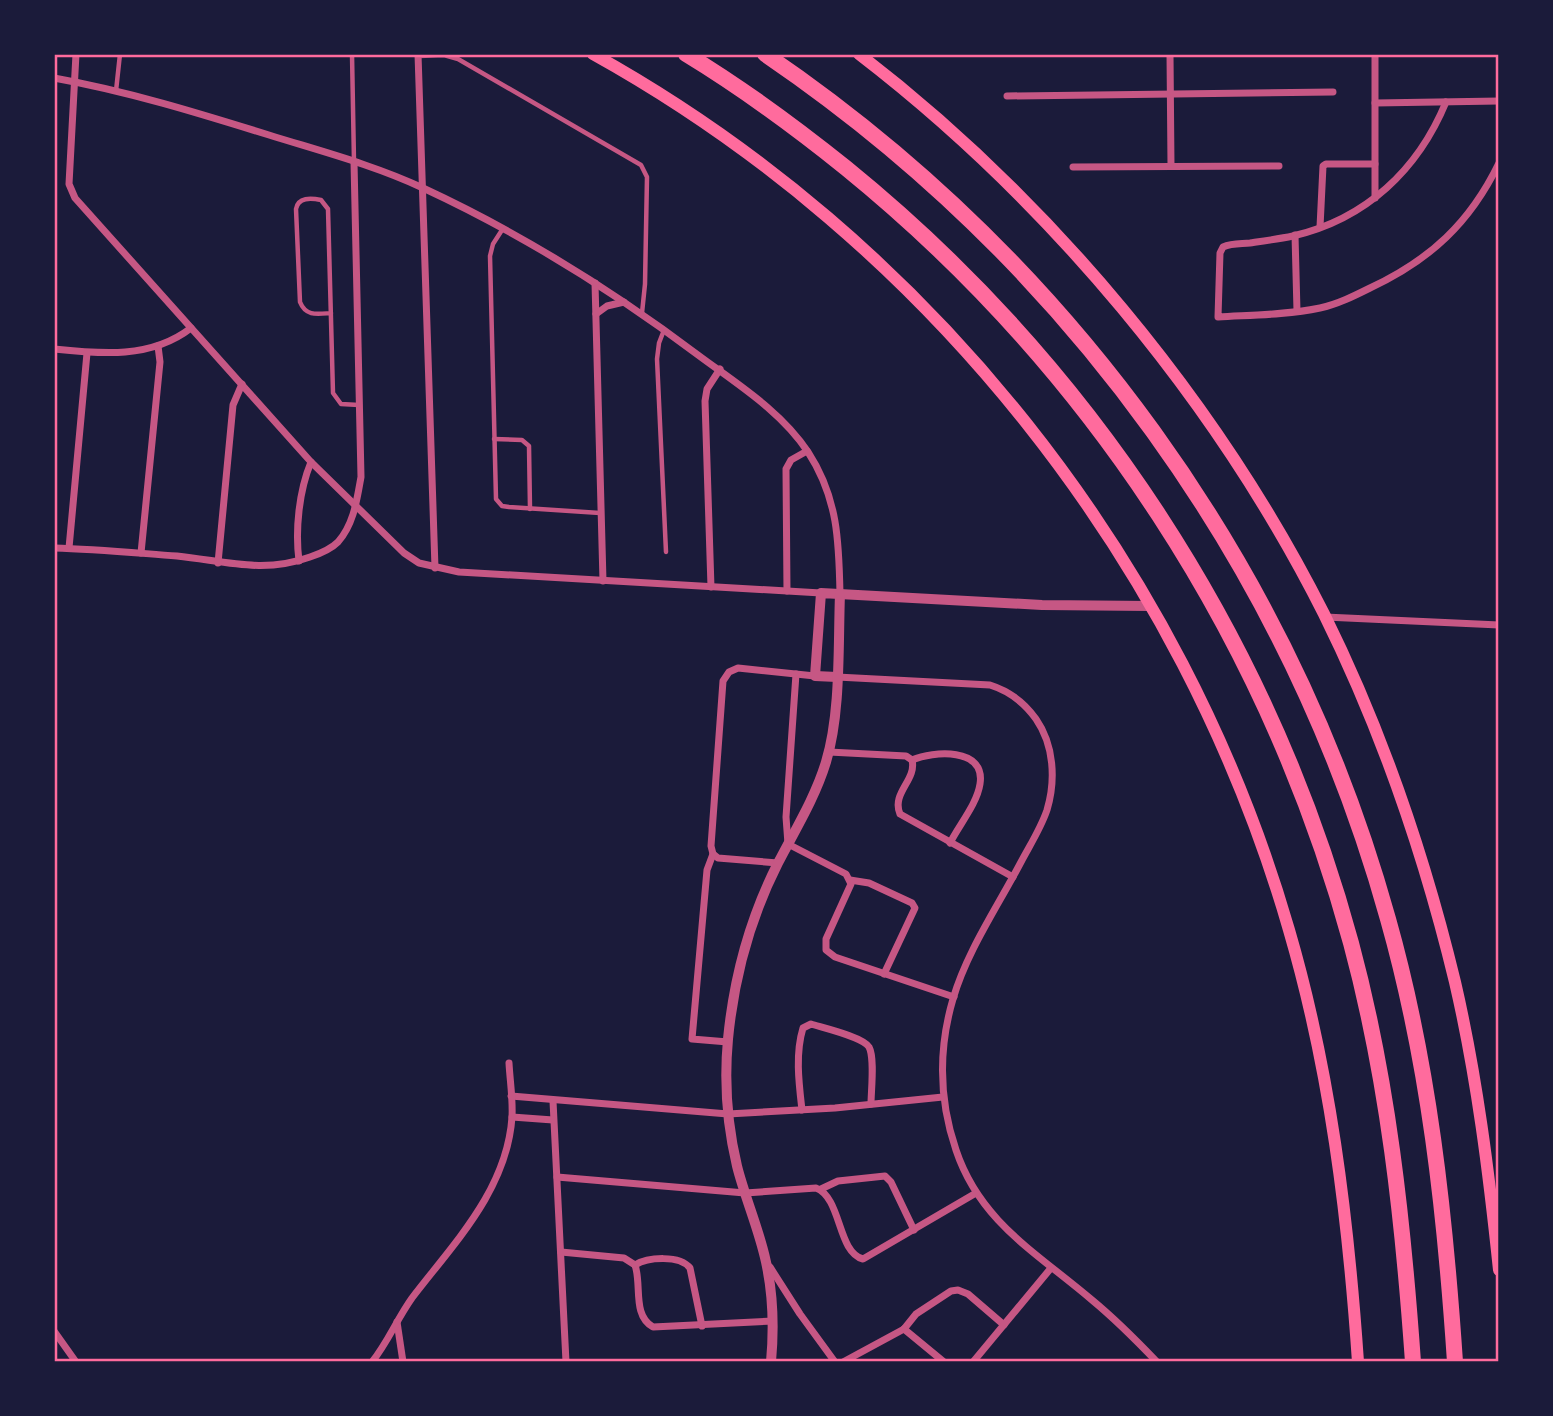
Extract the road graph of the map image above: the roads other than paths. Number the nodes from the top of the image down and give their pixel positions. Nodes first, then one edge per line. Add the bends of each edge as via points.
1 (76, 54) edge
2 (120, 54) edge
3 (352, 54) edge
4 (593, 54) edge
5 (686, 54) edge
6 (765, 54) edge
7 (859, 54) edge
8 (1170, 54) edge
9 (1375, 54) edge
10 (418, 55) edge
11 (54, 78) edge
12 (74, 82) junction
13 (116, 92) junction
14 (1333, 92) dead end
15 (1171, 94) junction
16 (1007, 96) dead end
17 (1446, 102) junction
18 (1499, 102) edge
19 (1375, 103) junction
20 (354, 162) junction
21 (1499, 163) edge
22 (1375, 164) junction
23 (1171, 166) junction
24 (1279, 166) dead end
25 (1073, 167) dead end
26 (422, 187) junction
27 (1375, 198) junction
28 (1320, 228) junction
29 (502, 230) junction
30 (1295, 235) junction
31 (596, 283) junction
32 (624, 302) junction
33 (1297, 312) junction
34 (331, 313) junction
35 (642, 313) junction
36 (596, 314) junction
37 (191, 328) junction
38 (665, 329) junction
39 (158, 346) junction
40 (54, 349) edge
41 (87, 353) junction
42 (720, 369) junction
43 (242, 384) junction
44 (359, 405) junction
45 (494, 439) junction
46 (807, 451) junction
47 (311, 462) junction
48 (355, 507) junction
49 (530, 509) junction
50 (601, 513) junction
51 (54, 548) edge
52 (69, 548) junction
53 (666, 552) dead end
54 (141, 553) junction
55 (299, 561) junction
56 (218, 563) junction
57 (435, 568) junction
58 (603, 581) junction
59 (711, 587) junction
60 (787, 591) junction
61 (821, 593) junction
62 (840, 594) junction
63 (1150, 606) junction
64 (1325, 617) junction
65 (1499, 625) edge
66 (796, 674) junction
67 (815, 676) junction
68 (836, 677) junction
69 (829, 752) junction
70 (912, 760) junction
71 (950, 843) junction
72 (788, 844) junction
73 (713, 854) junction
74 (778, 863) junction
75 (1013, 877) junction
76 (850, 880) junction
77 (884, 974) junction
78 (954, 997) junction
79 (728, 1042) junction
80 (509, 1063) dead end
81 (511, 1096) junction
82 (943, 1097) junction
83 (553, 1101) junction
84 (871, 1104) junction
85 (802, 1110) junction
86 (728, 1114) junction
87 (512, 1117) junction
88 (554, 1119) junction
89 (557, 1177) junction
90 (821, 1189) junction
91 (745, 1192) junction
92 (976, 1193) junction
93 (914, 1230) junction
94 (561, 1252) junction
95 (766, 1260) junction
96 (635, 1265) junction
97 (1051, 1268) junction
98 (1499, 1270) edge
99 (397, 1321) junction
100 (773, 1321) junction
101 (1004, 1325) junction
102 (702, 1326) junction
103 (904, 1329) junction
104 (54, 1331) edge
105 (76, 1362) edge
106 (372, 1362) edge
107 (403, 1362) edge
108 (566, 1362) edge
109 (771, 1362) edge
110 (835, 1362) edge
111 (842, 1362) edge
112 (944, 1362) edge
113 (973, 1362) edge
114 (1157, 1362) edge
115 (1358, 1362) edge
116 (1413, 1362) edge
117 (1455, 1362) edge

1 - 12 street
2 - 13 lane
3 - 20 lane
4 - 63 main road via 698,118 763,165 854,240 920,303 1044,446
5 - 116 highway via 770,110 871,188 990,301 1111,444 1169,528 1214,605 1287,757 1325,857 1351,945 1392,1152
6 - 117 highway via 908,162 980,228 1057,309 1170,453 1213,517 1268,615 1338,767 1392,933 1429,1107
7 - 64 main road via 986,165 1052,230 1121,309 1239,468
8 - 15 street
9 - 19 street
10 - 26 street
10 - 35 lane via 458,59 641,165 647,177
11 - 12 street
12 - 13 street
12 - 37 street via 69,184 75,198
13 - 20 street
14 - 15 street
15 - 16 street
15 - 23 street
17 - 18 street
17 - 19 street
17 - 27 street via 1418,155
19 - 22 street
20 - 26 street
20 - 44 street
21 - 33 street via 1463,220 1421,261 1347,299
22 - 27 street
22 - 28 street via 1323,166
23 - 24 street
23 - 25 street
26 - 29 street
26 - 57 street
27 - 28 street
28 - 30 street
29 - 31 street
29 - 45 lane via 491,256
30 - 33 street
30 - 33 street via 1223,247 1217,317
31 - 32 street
31 - 36 street
32 - 35 street
32 - 36 street
34 - 34 lane via 328,209 321,200 303,200 296,209 300,302 310,314
34 - 44 lane via 334,398 343,405
35 - 38 street
36 - 50 street
37 - 39 street
37 - 43 street
38 - 42 street
38 - 53 lane via 657,359
39 - 41 street via 113,354
39 - 54 street
40 - 41 street
41 - 52 street
42 - 46 street via 760,401
42 - 59 street via 707,388 705,401
43 - 47 street
43 - 56 street via 233,405
44 - 48 street via 361,477
45 - 49 lane via 496,499 506,507
45 - 49 lane via 519,439 529,446
46 - 60 street via 791,460 786,469
46 - 62 street via 837,524
47 - 48 street
47 - 55 street via 300,517
48 - 55 street via 337,543
48 - 57 street via 404,552
49 - 50 lane
50 - 58 street
51 - 52 street
52 - 54 street
54 - 56 street
55 - 56 street via 259,567
57 - 58 street
58 - 59 street
59 - 60 street
60 - 61 street
61 - 62 street
61 - 67 street
62 - 63 street
62 - 68 street
63 - 115 main road via 1222,746 1289,929 1314,1027 1332,1127
64 - 65 street
64 - 98 main road via 1395,785 1443,936 1475,1082
66 - 67 street
66 - 72 street
66 - 73 street via 743,668 729,672 722,686
67 - 68 street
68 - 69 street
68 - 75 street via 990,685 1025,706 1048,745 1052,782 1042,822
69 - 70 street
69 - 72 street
70 - 71 street via 897,809
70 - 71 street via 958,755 978,768 980,787
71 - 75 street
72 - 74 street
72 - 76 street
73 - 74 street
73 - 79 street via 707,870 692,1039
74 - 79 street via 743,953
75 - 78 street
76 - 77 street via 826,939 826,950
76 - 77 street via 869,883 915,908
77 - 78 street
78 - 82 street via 942,1060
79 - 86 street
80 - 81 street
81 - 83 street
81 - 87 street
82 - 84 street
82 - 92 street via 955,1147
83 - 86 street
83 - 88 street
84 - 85 street
84 - 85 street via 868,1045 811,1024 803,1028 800,1043
85 - 86 street
86 - 91 street
87 - 88 street
87 - 99 street via 503,1161 488,1195
88 - 89 street
89 - 91 street
89 - 94 street
90 - 91 street
90 - 93 street via 838,1181 885,1176
90 - 93 street via 859,1258 871,1256
91 - 95 street
92 - 93 street
92 - 97 street via 1001,1225
94 - 96 street via 624,1258
94 - 108 street
95 - 100 street
95 - 110 street
96 - 102 street via 641,1314 648,1325
96 - 102 street via 648,1260 686,1263
97 - 101 street
97 - 114 street
99 - 106 street
99 - 107 street
100 - 102 street
100 - 109 street
101 - 103 street via 958,1290 913,1316
101 - 113 street
103 - 111 street
103 - 112 street
104 - 105 street

